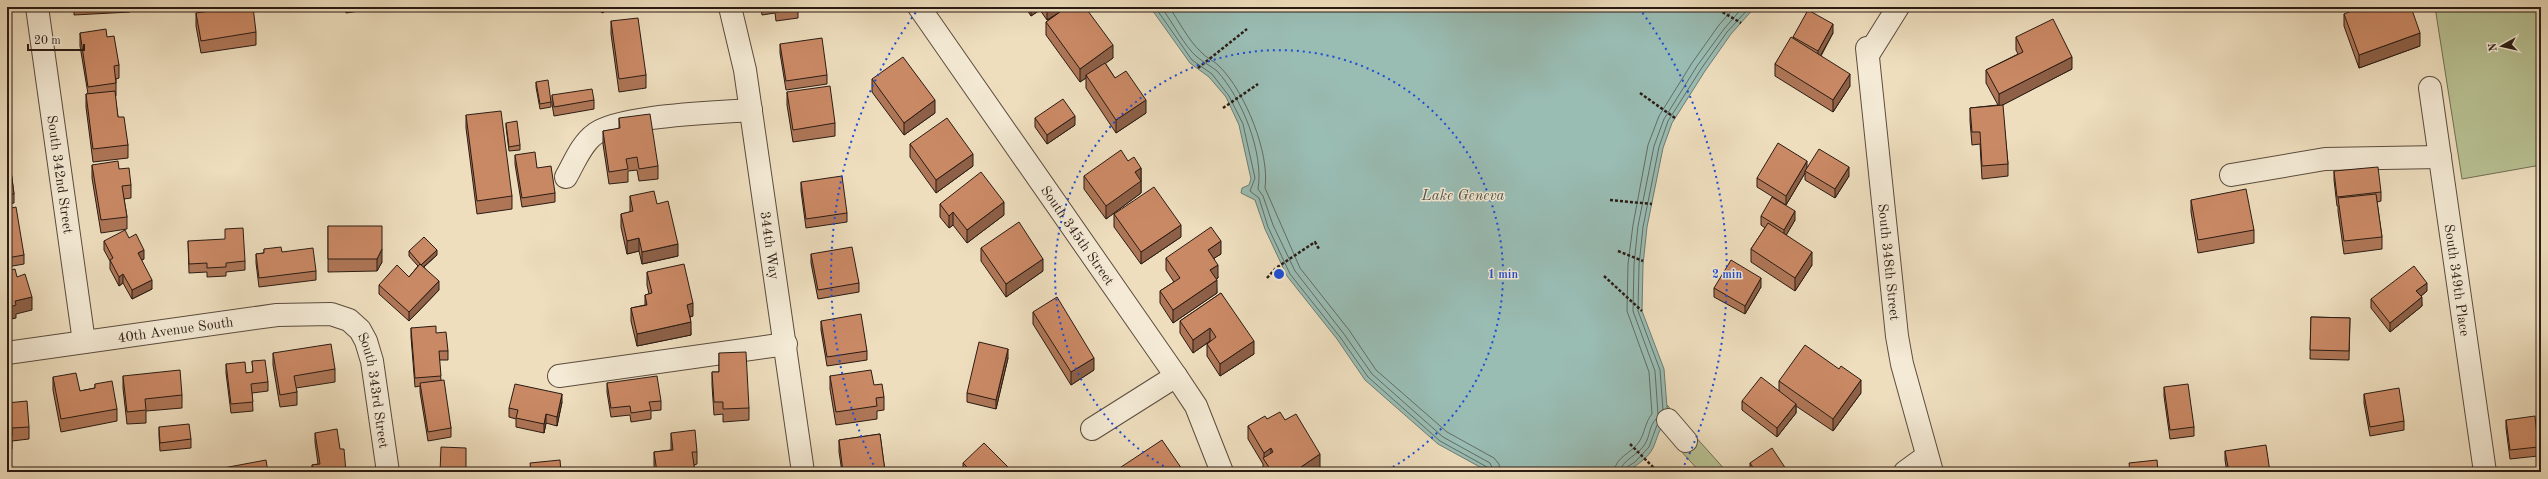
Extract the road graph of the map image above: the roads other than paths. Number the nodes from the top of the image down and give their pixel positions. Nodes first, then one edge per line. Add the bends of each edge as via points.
1 (37, 7) edge
2 (919, 7) edge
3 (1898, 7) edge
4 (729, 12) edge
5 (2430, 88) dead end
6 (751, 110) junction
7 (2440, 156) junction
8 (2231, 175) dead end
9 (566, 177) dead end
10 (343, 317) joint
11 (84, 342) junction
12 (786, 344) junction
13 (7, 353) edge
14 (559, 376) dead end
15 (1176, 376) junction
16 (1668, 420) dead end
17 (1092, 429) dead end
18 (1686, 441) dead end
19 (1930, 464) edge
20 (388, 472) edge
21 (803, 472) edge
22 (1222, 472) edge
23 (1905, 472) edge
24 (2485, 472) edge

1 - 11 street, South 342nd Street
2 - 15 street, South 345th Street
3 - 19 street, South 348th Street via 1868,52 1896,329 1902,364
4 - 6 street, 344th Way via 745,70
5 - 7 street, South 349th Place
6 - 9 street via 618,122 594,134
6 - 12 street, 344th Way
7 - 8 street via 2325,159
7 - 24 street, South 349th Place
10 - 11 street, 40th Avenue South via 319,313 277,315
10 - 20 street, South 343rd Street via 360,330 368,347
11 - 13 street, 40th Avenue South
12 - 14 street
12 - 21 street, 344th Way
15 - 17 street
15 - 22 street, South 345th Street via 1196,406
16 - 18 street
19 - 23 street

